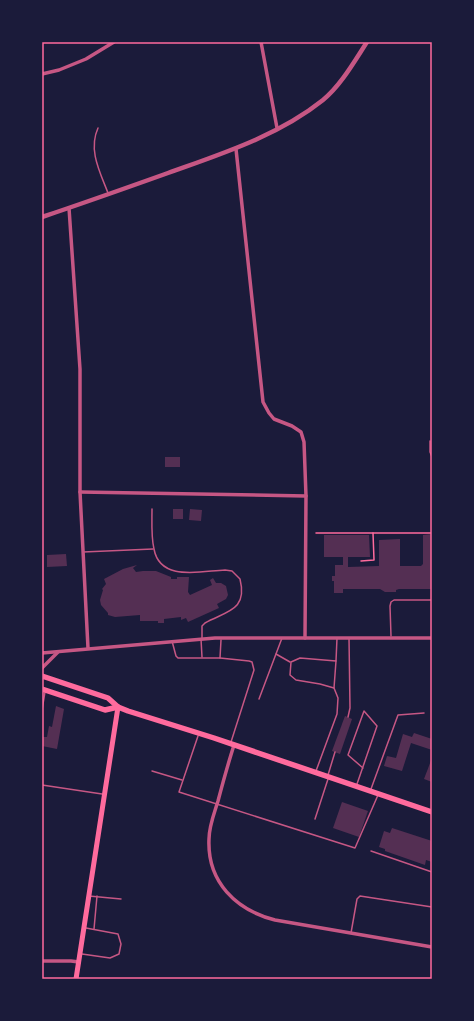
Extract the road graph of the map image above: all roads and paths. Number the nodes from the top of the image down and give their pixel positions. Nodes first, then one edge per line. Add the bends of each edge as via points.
1 (114, 42) edge
2 (261, 42) edge
3 (367, 42) edge
4 (42, 74) edge
5 (98, 128) dead end
6 (277, 128) junction
7 (236, 149) junction
8 (108, 194) junction
9 (69, 208) junction
10 (42, 217) edge
11 (430, 441) dead end
12 (432, 457) edge
13 (80, 492) junction
14 (306, 496) junction
15 (152, 509) dead end
16 (373, 533) junction
17 (432, 533) edge
18 (316, 534) dead end
19 (154, 549) junction
20 (83, 552) junction
21 (361, 561) dead end
22 (432, 600) edge
23 (221, 638) junction
24 (282, 638) junction
25 (305, 638) junction
26 (337, 638) junction
27 (349, 638) junction
28 (390, 638) junction
29 (432, 638) edge
30 (201, 639) junction
31 (172, 641) junction
32 (88, 648) junction
33 (58, 651) junction
34 (42, 653) edge
35 (276, 654) junction
36 (202, 657) junction
37 (220, 658) junction
38 (336, 661) junction
39 (291, 662) junction
40 (42, 668) edge
41 (42, 676) edge
42 (334, 688) junction
43 (44, 690) edge
44 (259, 699) dead end
45 (118, 707) junction
46 (42, 710) edge
47 (424, 713) dead end
48 (348, 717) dead end
49 (198, 733) junction
50 (232, 744) junction
51 (335, 752) dead end
52 (363, 768) junction
53 (152, 771) dead end
54 (315, 772) junction
55 (328, 777) junction
56 (182, 780) junction
57 (42, 785) edge
58 (356, 786) junction
59 (370, 791) junction
60 (379, 794) junction
61 (104, 795) junction
62 (217, 804) junction
63 (432, 812) edge
64 (315, 819) dead end
65 (371, 851) dead end
66 (432, 872) edge
67 (89, 896) junction
68 (97, 896) junction
69 (121, 899) dead end
70 (432, 907) edge
71 (84, 927) junction
72 (94, 929) junction
73 (351, 933) junction
74 (432, 947) edge
75 (80, 954) junction
76 (42, 961) edge
77 (79, 962) junction
78 (76, 979) edge

1 - 4 street via 86,59
2 - 6 street
3 - 6 street via 344,76 324,99
5 - 8 lane via 94,137 94,154
6 - 7 street
7 - 8 street
7 - 14 street via 262,398 274,419 301,432 304,442
8 - 9 street
9 - 10 street
9 - 13 street via 80,369
11 - 12 lane
13 - 14 street
13 - 20 street
14 - 25 street
15 - 19 lane
16 - 17 path
16 - 18 path
16 - 21 path via 374,560
19 - 20 lane
19 - 30 lane via 158,562 168,570 225,570 232,571 240,579 241,601 229,611 204,623
20 - 32 street
22 - 28 lane via 391,602
23 - 24 street
23 - 30 street
23 - 37 lane
24 - 25 street
24 - 35 lane
25 - 26 street
26 - 27 street
26 - 38 lane
27 - 28 street
27 - 48 lane
28 - 29 street
30 - 31 street
30 - 36 lane
31 - 32 street
31 - 36 lane via 178,658
32 - 33 street
33 - 34 street
33 - 40 street
35 - 39 lane
35 - 44 lane
36 - 37 lane
37 - 50 lane via 249,660 254,670
38 - 39 lane via 300,658
38 - 42 lane
39 - 42 lane via 290,675 296,680
41 - 45 main road via 108,698
42 - 54 lane via 338,698 337,714
43 - 45 main road via 105,710
43 - 46 lane
45 - 49 main road
45 - 61 main road
47 - 59 lane via 398,715
49 - 50 main road
49 - 56 lane
50 - 54 main road
50 - 62 street
51 - 55 lane
52 - 52 lane via 377,726 364,711 348,755
52 - 58 lane
53 - 56 lane
54 - 55 main road
55 - 58 main road
55 - 64 lane
56 - 62 lane via 179,792
57 - 61 lane
58 - 59 main road
59 - 60 main road
60 - 62 lane via 355,848
60 - 63 main road
61 - 67 main road
62 - 73 street via 210,831 210,856 218,879 233,899 261,916
65 - 66 lane
67 - 68 lane
67 - 71 main road
68 - 69 lane
68 - 72 lane
70 - 73 lane via 360,896 357,899
71 - 72 lane
71 - 75 main road
72 - 75 lane via 118,934 121,944 119,954 110,958
73 - 74 street
75 - 77 main road
76 - 77 street
77 - 78 main road

